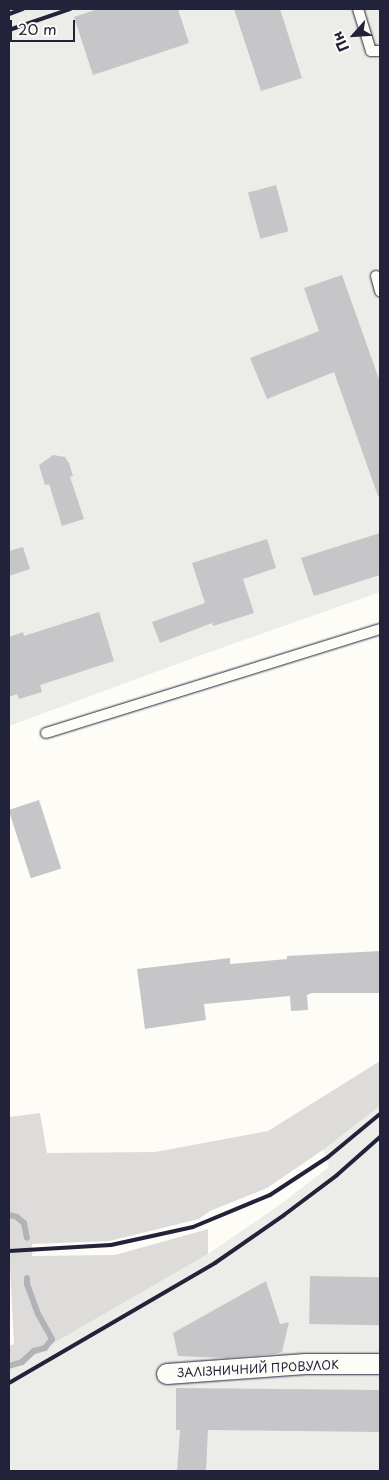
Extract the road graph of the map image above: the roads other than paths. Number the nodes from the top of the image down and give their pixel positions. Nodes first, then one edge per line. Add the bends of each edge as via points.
1 (358, 9) edge
2 (380, 51) edge
3 (376, 276) dead end
4 (380, 291) edge
5 (380, 629) edge
6 (46, 733) dead end
7 (380, 1364) edge
8 (166, 1374) dead end

1 - 2 lane via 370,51
3 - 4 lane
5 - 6 lane
7 - 8 street, ЗАЛІЗНИЧНИЙ ПРОВУЛОК via 306,1364

